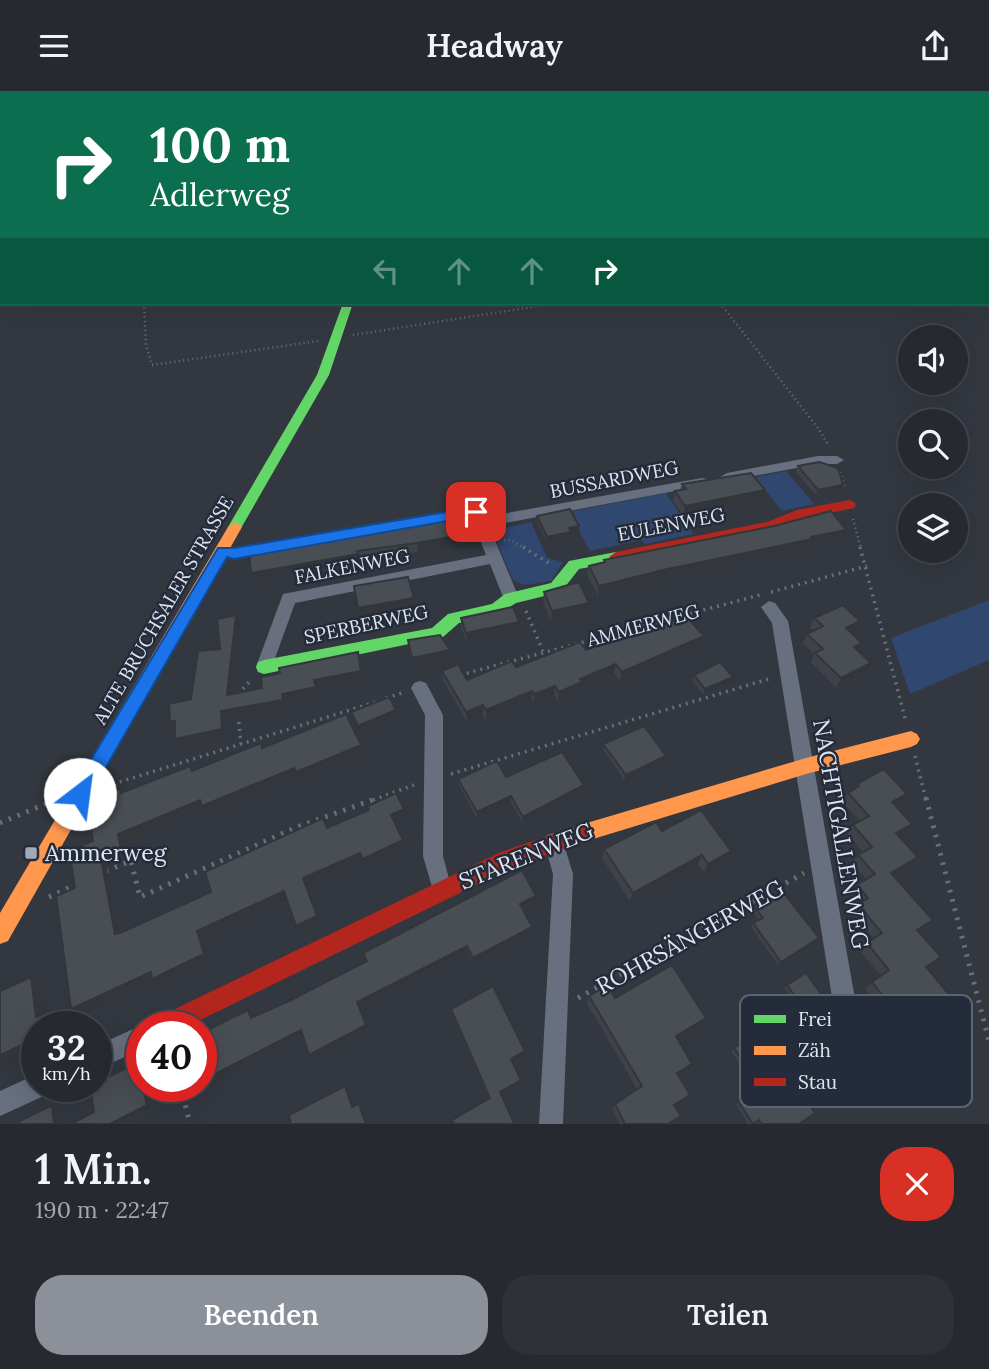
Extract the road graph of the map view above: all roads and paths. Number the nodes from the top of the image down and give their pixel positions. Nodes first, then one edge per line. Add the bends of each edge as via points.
1 (144, 305) edge
2 (347, 305) edge
3 (722, 305) edge
4 (152, 365) dead end
5 (837, 460) junction
6 (849, 505) junction
7 (422, 521) edge
8 (481, 523) junction
9 (487, 540) junction
10 (288, 544) edge
11 (223, 551) junction
12 (495, 558) junction
13 (573, 565) junction
14 (867, 566) junction
15 (516, 597) junction
16 (769, 607) dead end
17 (543, 651) junction
18 (264, 667) junction
19 (788, 673) junction
20 (454, 677) edge
21 (420, 688) joint
22 (236, 696) edge
23 (237, 708) edge
24 (911, 739) junction
25 (241, 744) junction
26 (806, 766) junction
27 (433, 779) junction
28 (80, 794) junction
29 (0, 823) edge
30 (554, 842) junction
31 (821, 864) junction
32 (95, 876) edge
33 (83, 882) edge
34 (442, 890) junction
35 (47, 897) dead end
36 (0, 933) edge
37 (843, 995) edge
38 (559, 1009) junction
39 (195, 1011) edge
40 (989, 1041) edge
41 (21, 1094) edge
42 (185, 1102) edge
43 (0, 1104) edge
44 (190, 1124) edge
45 (551, 1124) edge

1 - 4 path
2 - 11 street, ALTE BRUCHSALER STRASSE via 323,375
3 - 5 path via 818,428
5 - 6 path
5 - 8 street, BUSSARDWEG
6 - 13 street, EULENWEG via 797,515 770,526
6 - 14 path
7 - 8 street via 476,512
8 - 9 street
9 - 12 street
9 - 13 path via 511,540 554,566
10 - 11 street
11 - 28 street, ALTE BRUCHSALER STRASSE
12 - 15 street
12 - 18 street, FALKENWEG via 289,598
13 - 15 street via 556,589
14 - 17 path, AMMERWEG
14 - 24 path
15 - 17 path
15 - 18 street, SPERBERWEG via 497,609 454,618 437,633
16 - 19 street, NACHTIGALLENWEG via 780,621
17 - 20 path, AMMERWEG
18 - 22 path
19 - 26 street, NACHTIGALLENWEG
19 - 27 path
21 - 25 path
21 - 27 street via 434,715
23 - 25 path
24 - 26 street, STARENWEG
24 - 40 path
25 - 28 path
26 - 30 street, STARENWEG
26 - 31 street, NACHTIGALLENWEG
27 - 32 path via 297,827 140,897 131,861
27 - 34 street via 433,856
28 - 29 path
28 - 36 street, ALTE BRUCHSALER STRASSE
30 - 34 street, STARENWEG
30 - 38 street via 563,874
31 - 37 street, NACHTIGALLENWEG
31 - 38 path, ROHRSÄNGERWEG
33 - 35 path
34 - 39 street, STARENWEG
38 - 45 street
41 - 43 street
42 - 44 path

